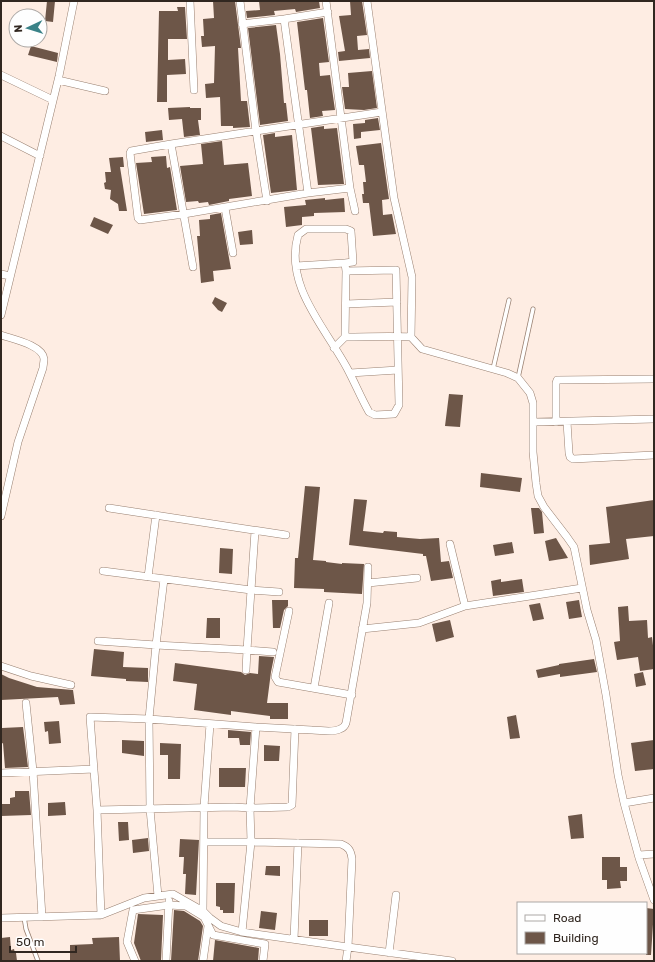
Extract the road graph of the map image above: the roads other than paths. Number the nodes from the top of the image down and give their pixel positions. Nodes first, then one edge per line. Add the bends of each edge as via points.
1 (74, 1) edge
2 (190, 1) edge
3 (240, 1) edge
4 (326, 1) edge
5 (367, 1) edge
6 (328, 12) junction
7 (284, 19) junction
8 (242, 24) junction
9 (1, 75) edge
10 (58, 80) junction
11 (194, 90) dead end
12 (106, 91) dead end
13 (53, 100) junction
14 (382, 112) junction
15 (342, 117) junction
16 (298, 125) junction
17 (256, 132) junction
18 (1, 136) edge
19 (171, 144) junction
20 (40, 156) junction
21 (350, 188) junction
22 (308, 193) junction
23 (267, 201) junction
24 (225, 208) junction
25 (355, 211) dead end
26 (184, 214) junction
27 (233, 253) dead end
28 (346, 263) junction
29 (296, 266) junction
30 (193, 267) dead end
31 (396, 270) junction
32 (346, 271) junction
33 (411, 273) junction
34 (1, 274) edge
35 (10, 276) junction
36 (509, 300) dead end
37 (397, 302) junction
38 (346, 304) junction
39 (532, 309) dead end
40 (1, 315) edge
41 (1, 335) edge
42 (345, 337) junction
43 (397, 337) junction
44 (412, 337) junction
45 (334, 348) junction
46 (493, 369) junction
47 (398, 370) junction
48 (350, 373) junction
49 (518, 378) junction
50 (654, 379) edge
51 (654, 419) edge
52 (533, 422) junction
53 (556, 422) junction
54 (567, 422) junction
55 (654, 455) edge
56 (109, 508) dead end
57 (156, 515) junction
58 (1, 516) edge
59 (255, 531) junction
60 (286, 535) dead end
61 (450, 544) dead end
62 (368, 567) dead end
63 (103, 571) dead end
64 (148, 577) junction
65 (416, 578) dead end
66 (164, 579) junction
67 (368, 583) junction
68 (582, 588) junction
69 (251, 590) junction
70 (280, 592) dead end
71 (329, 603) dead end
72 (465, 606) junction
73 (289, 611) dead end
74 (362, 629) junction
75 (98, 642) dead end
76 (156, 645) junction
77 (247, 650) junction
78 (272, 652) dead end
79 (1, 666) edge
80 (246, 670) dead end
81 (71, 685) dead end
82 (314, 688) junction
83 (352, 695) junction
84 (26, 703) dead end
85 (148, 720) junction
86 (210, 724) junction
87 (256, 727) junction
88 (295, 729) junction
89 (94, 769) junction
90 (33, 771) junction
91 (1, 773) edge
92 (654, 798) edge
93 (624, 803) junction
94 (204, 807) junction
95 (250, 808) junction
96 (150, 809) junction
97 (97, 810) junction
98 (204, 842) junction
99 (251, 842) junction
100 (298, 843) junction
101 (654, 854) edge
102 (639, 855) junction
103 (168, 895) junction
104 (396, 895) dead end
105 (158, 896) junction
106 (654, 900) edge
107 (169, 905) junction
108 (131, 907) junction
109 (204, 911) junction
110 (101, 915) junction
111 (24, 917) junction
112 (42, 917) junction
113 (1, 918) edge
114 (210, 918) junction
115 (208, 926) junction
116 (242, 932) junction
117 (294, 939) junction
118 (348, 947) junction
119 (389, 952) junction
120 (38, 961) edge
121 (135, 961) edge
122 (166, 961) edge
123 (204, 961) edge
124 (263, 961) edge
125 (346, 961) edge
126 (452, 961) edge

1 - 10 street
2 - 11 street
3 - 8 street
4 - 6 street
5 - 14 street
6 - 7 street
6 - 15 street
7 - 8 street
7 - 16 street
8 - 17 street
9 - 13 street
10 - 12 street
10 - 13 street
13 - 20 street
14 - 15 street
14 - 33 street via 394,198
15 - 16 street
15 - 21 street
16 - 17 street
16 - 22 street
17 - 19 street
17 - 23 street
18 - 20 street
19 - 26 street
19 - 26 street via 130,151 138,218 142,221
20 - 35 street
21 - 22 street
21 - 25 street
22 - 23 street
23 - 24 street
24 - 26 street
24 - 27 street
26 - 30 street
28 - 29 street
28 - 29 street via 353,262 352,231 306,230 298,235 296,241
28 - 32 street
29 - 45 street via 306,300
31 - 32 street
31 - 33 street
31 - 37 street
32 - 38 street
33 - 44 street
34 - 35 street
35 - 40 street
36 - 46 lane
37 - 38 street
37 - 43 street
38 - 42 street
39 - 49 lane
41 - 58 street via 33,346 42,353 44,359 18,442
42 - 43 street
42 - 45 street
43 - 44 street
43 - 47 street
44 - 46 street via 422,349
45 - 48 street
46 - 49 street
47 - 48 street
47 - 48 street via 399,405 394,414 375,415 369,412
49 - 52 street via 530,393
50 - 53 street via 557,380
51 - 54 street
52 - 53 street
52 - 68 street via 533,452 538,496 574,547
53 - 54 street
54 - 55 street via 569,452 573,459
56 - 57 street
57 - 59 street
57 - 64 street
59 - 60 street
59 - 69 street
61 - 72 street
62 - 67 street
63 - 64 street
64 - 66 street
65 - 67 street
66 - 69 street
66 - 76 street
67 - 74 street
68 - 72 street
68 - 93 street via 597,647
69 - 70 street
69 - 77 street
71 - 82 street
72 - 74 street via 419,623
73 - 82 street via 275,677 278,682
74 - 83 street
75 - 76 street
76 - 77 street
76 - 85 street
77 - 78 street
77 - 80 street
79 - 81 street
82 - 83 street
83 - 88 street via 343,728 332,731
84 - 90 street
85 - 86 street
85 - 89 street via 90,717
85 - 96 street
86 - 87 street
86 - 94 street
87 - 88 street
87 - 95 street
88 - 95 street via 292,806
89 - 90 street
89 - 97 street
90 - 91 street
90 - 112 street
92 - 93 street
93 - 102 street
94 - 95 street
94 - 96 street
94 - 98 street
95 - 99 street
96 - 97 street
96 - 105 street
97 - 110 street
98 - 99 street
98 - 109 street
99 - 100 street
99 - 116 street
100 - 117 street
100 - 118 street via 341,844 350,851 352,875
101 - 102 street
102 - 106 street
103 - 105 street
103 - 107 street
103 - 109 street via 173,894
104 - 119 street
105 - 108 street via 144,898
107 - 108 street
107 - 115 street via 186,906 204,917
107 - 122 street
108 - 110 street
108 - 121 street via 127,942
109 - 114 street
110 - 112 street
111 - 112 street
111 - 113 street
111 - 120 lane
114 - 115 street
114 - 116 street via 221,926
115 - 123 street
115 - 124 street via 214,935 265,944
116 - 117 street
117 - 118 street
118 - 119 street
118 - 125 street
119 - 126 street

